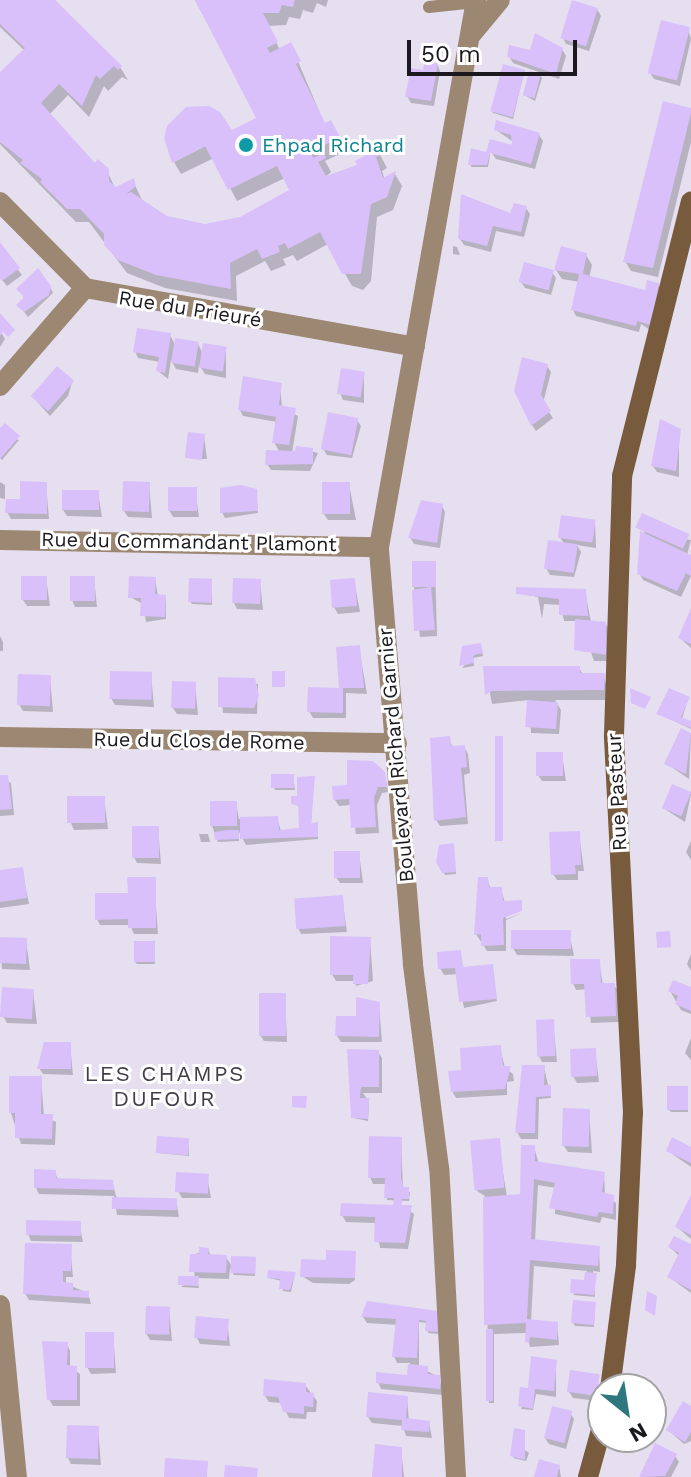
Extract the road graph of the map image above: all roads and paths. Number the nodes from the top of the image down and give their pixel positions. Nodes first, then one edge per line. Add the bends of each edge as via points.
1 (500, 0) edge
2 (476, 1) edge
3 (429, 7) dead end
4 (469, 38) junction
5 (0, 202) edge
6 (691, 202) edge
7 (85, 288) junction
8 (415, 347) junction
9 (0, 386) edge
10 (0, 540) edge
11 (379, 547) junction
12 (0, 737) edge
13 (397, 743) junction
14 (0, 1305) edge
15 (612, 1373) edge
16 (595, 1453) edge
17 (17, 1477) edge
18 (456, 1477) edge
19 (588, 1477) edge

1 - 4 street
2 - 3 lane
2 - 4 street, Boulevard Richard Garnier
4 - 8 street, Boulevard Richard Garnier
5 - 7 street
6 - 15 main road, Rue Pasteur via 622,476 614,735 633,1113 626,1265
7 - 8 street, Rue du Prieuré
7 - 9 street
8 - 11 street, Boulevard Richard Garnier
10 - 11 street, Rue du Commandant Plamont
11 - 13 street, Boulevard Richard Garnier
12 - 13 street, Rue du Clos de Rome
13 - 18 street, Boulevard Richard Garnier via 413,964 439,1168
14 - 17 street
16 - 19 main road

